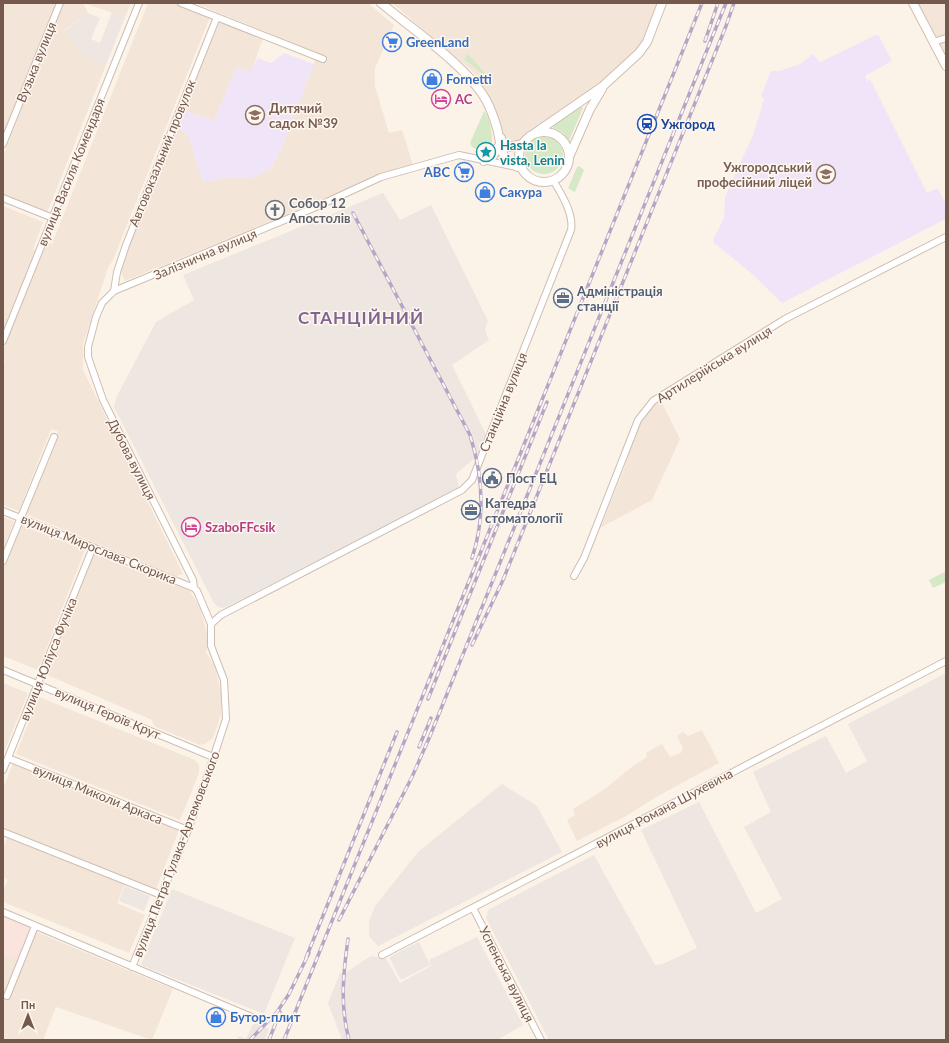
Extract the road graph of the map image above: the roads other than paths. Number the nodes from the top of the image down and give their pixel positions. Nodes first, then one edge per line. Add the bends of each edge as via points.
1 (60, 3) edge
2 (139, 3) edge
3 (181, 3) edge
4 (381, 3) edge
5 (662, 3) edge
6 (913, 3) edge
7 (217, 17) junction
8 (946, 38) edge
9 (933, 42) junction
10 (323, 59) dead end
11 (946, 66) edge
12 (604, 86) junction
13 (535, 133) junction
14 (498, 134) junction
15 (3, 144) edge
16 (500, 144) junction
17 (523, 144) junction
18 (569, 157) junction
19 (484, 161) junction
20 (512, 166) junction
21 (522, 168) junction
22 (554, 180) junction
23 (3, 198) edge
24 (53, 218) junction
25 (946, 237) edge
26 (114, 291) junction
27 (3, 341) edge
28 (54, 437) dead end
29 (3, 510) edge
30 (20, 518) junction
31 (93, 547) junction
32 (3, 561) edge
33 (574, 576) dead end
34 (194, 588) junction
35 (210, 624) junction
36 (946, 661) edge
37 (3, 670) edge
38 (38, 684) junction
39 (213, 757) junction
40 (8, 758) junction
41 (3, 770) edge
42 (188, 830) junction
43 (3, 832) edge
44 (162, 895) junction
45 (473, 908) junction
46 (3, 912) edge
47 (35, 926) junction
48 (382, 955) dead end
49 (132, 967) junction
50 (7, 996) dead end
51 (254, 1018) dead end
52 (541, 1040) edge

1 - 15 street, Вузька вулиця
2 - 24 street, вулиця Василя Комендаря
3 - 7 street
4 - 14 main road via 474,82 486,101
5 - 12 main road via 643,49
6 - 9 main road
7 - 10 street
7 - 26 street, Автовокзальний провулок via 126,245
8 - 9 street
9 - 11 main road
12 - 13 main road
12 - 18 main road via 590,109
13 - 17 main road
13 - 18 main road via 555,134 565,144
14 - 16 main road
14 - 17 main road via 507,147
16 - 19 main road via 493,156
16 - 20 main road via 504,156
17 - 21 main road via 519,159
18 - 22 main road via 563,173
19 - 20 street, Залізнична вулиця
19 - 26 street, Залізнична вулиця via 459,155 381,177 274,225
20 - 21 main road, Залізнична вулиця
21 - 22 main road via 528,176 537,180
22 - 35 street, Станційна вулиця via 568,211 571,230 468,486 221,615
23 - 24 street
24 - 27 street, вулиця Василя Комендаря
25 - 33 street, Артилерійська вулиця via 786,319 653,401 638,420 584,558
26 - 34 street, Дубова вулиця via 102,303 96,317 88,357 103,400 193,580
28 - 30 street
29 - 30 street, вулиця Мирослава Скорика
30 - 31 street, вулиця Мирослава Скорика
30 - 32 street
31 - 34 street, вулиця Мирослава Скорика
31 - 38 street, вулиця Юліуса Фучіка
34 - 35 street, Дубова вулиця via 198,591
35 - 39 street, вулиця Петра Гулака-Артемовського via 211,646 224,680 226,719
36 - 45 street, вулиця Романа Шухевича
37 - 38 street, вулиця Героїв Крут
38 - 39 street, вулиця Героїв Крут
38 - 40 street, вулиця Юліуса Фучіка
39 - 42 street, вулиця Петра Гулака-Артемовського
40 - 41 street, вулиця Юліуса Фучіка
40 - 42 street, вулиця Миколи Аркаса
42 - 44 street, вулиця Петра Гулака-Артемовського
43 - 44 street
44 - 49 street, вулиця Петра Гулака-Артемовського
45 - 48 street, вулиця Романа Шухевича
45 - 52 street, Успенська вулиця
46 - 47 street
47 - 49 street
47 - 50 street
49 - 51 street

